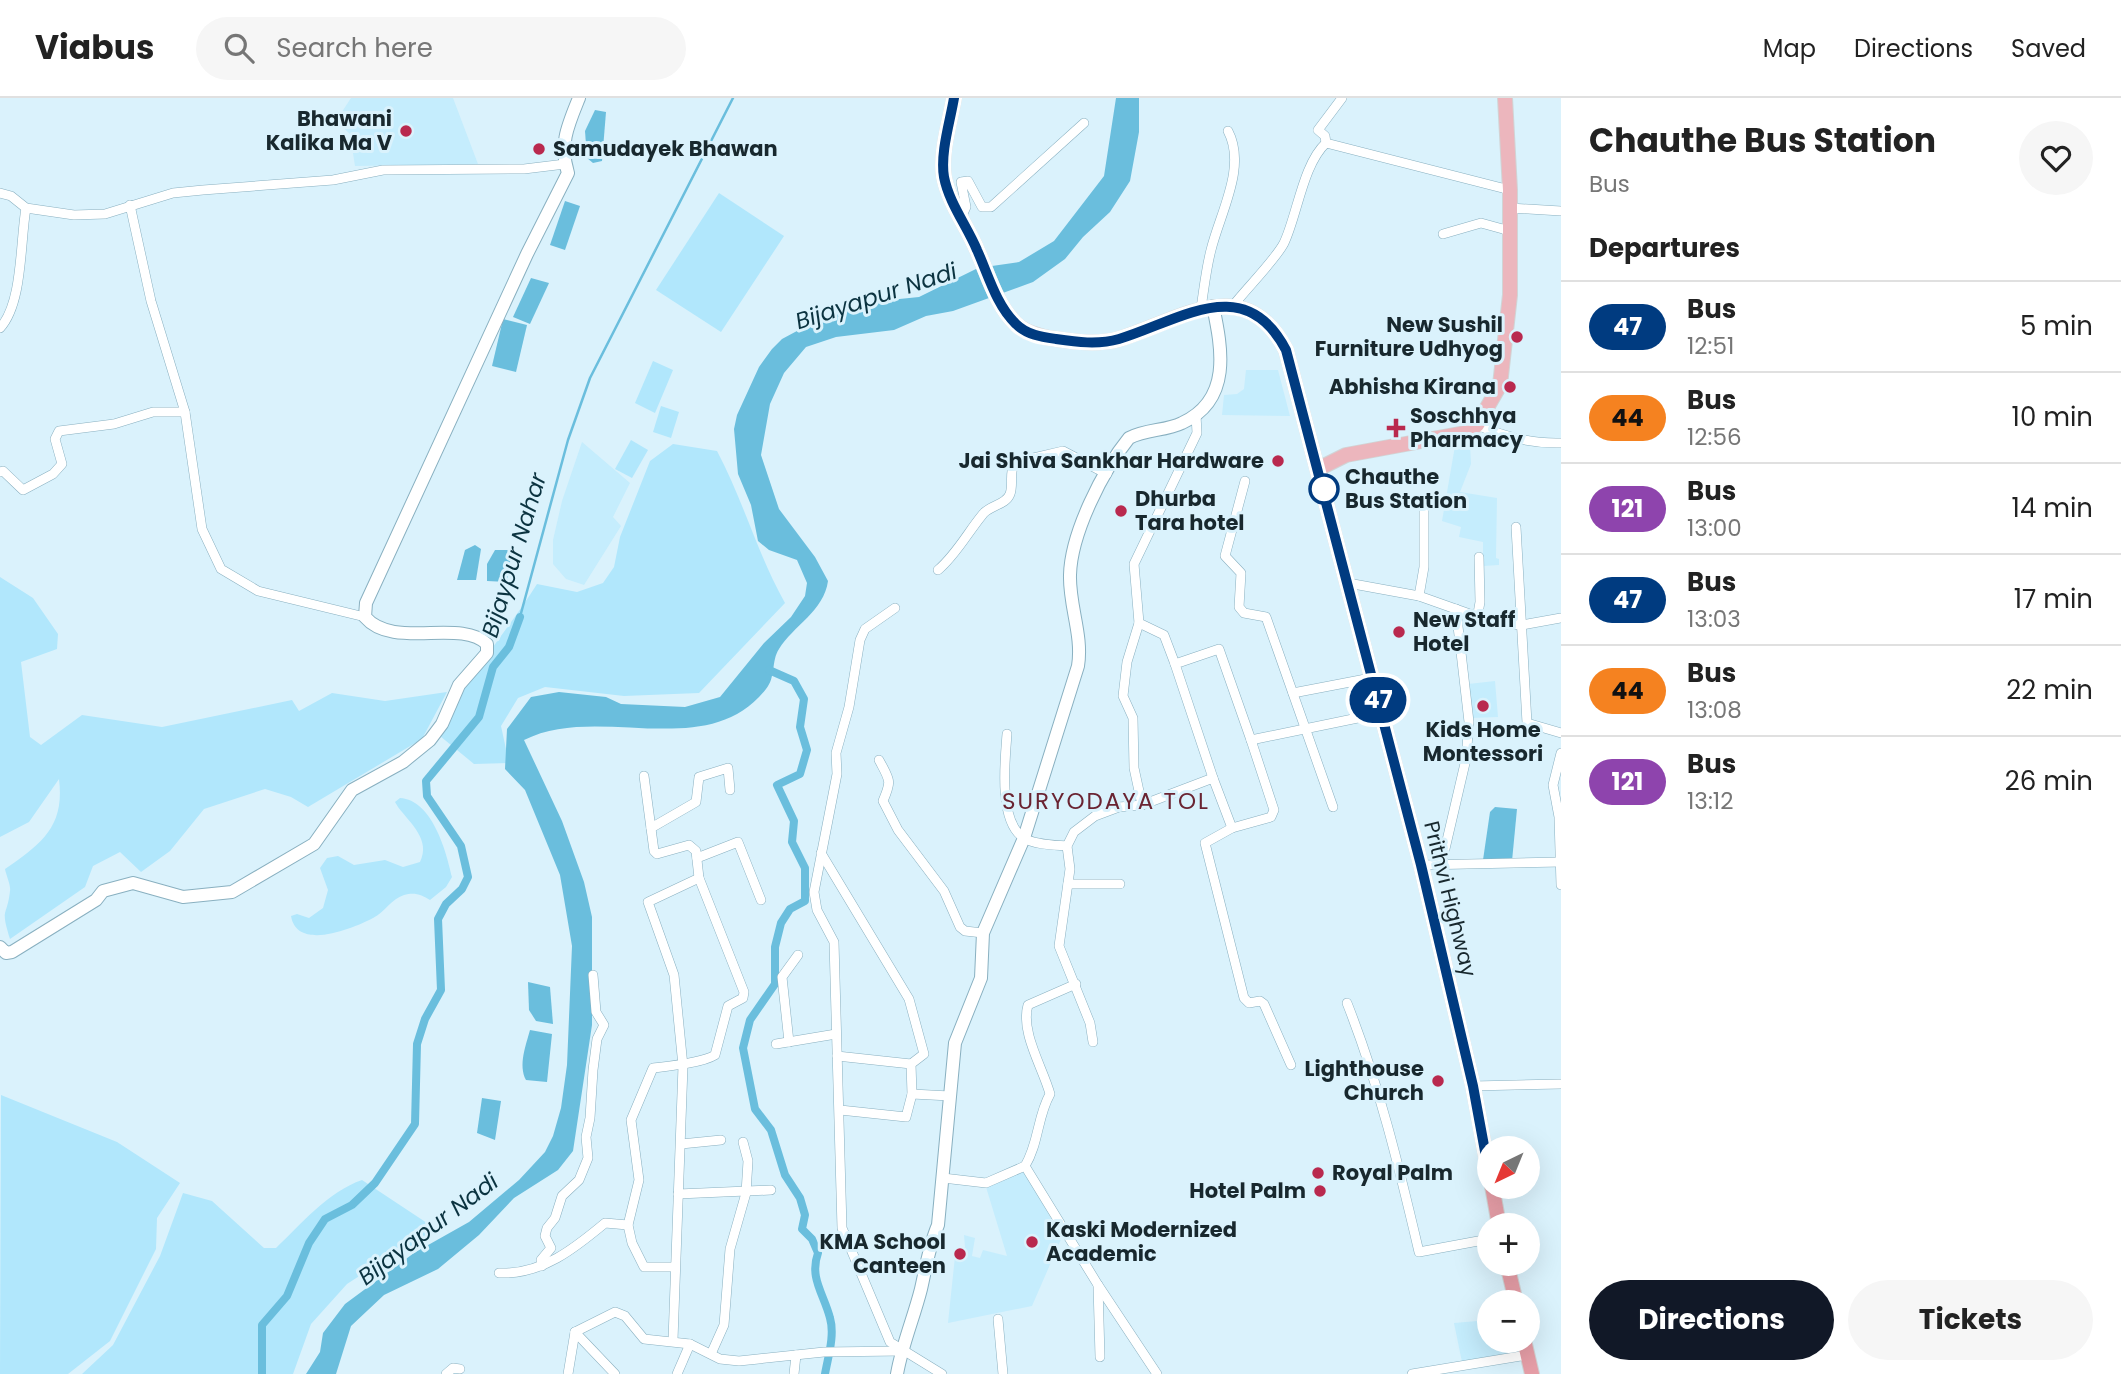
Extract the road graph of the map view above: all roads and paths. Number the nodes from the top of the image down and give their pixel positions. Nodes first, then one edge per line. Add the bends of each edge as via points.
1 (579, 98) edge
2 (954, 98) edge
3 (1342, 98) edge
4 (1505, 98) edge
5 (1084, 123) dead end
6 (1228, 131) dead end
7 (1326, 143) junction
8 (565, 164) junction
9 (1510, 190) junction
10 (0, 193) edge
11 (130, 205) junction
12 (26, 208) junction
13 (1510, 208) junction
14 (1561, 211) edge
15 (961, 218) junction
16 (1510, 231) junction
17 (1443, 233) dead end
18 (1207, 307) junction
19 (1232, 307) junction
20 (0, 328) edge
21 (185, 412) junction
22 (1196, 415) junction
23 (1477, 425) junction
24 (1561, 443) edge
25 (1318, 470) junction
26 (0, 472) edge
27 (1107, 474) junction
28 (1245, 481) dead end
29 (1424, 508) dead end
30 (1516, 527) dead end
31 (1479, 556) dead end
32 (938, 570) dead end
33 (1348, 583) junction
34 (1419, 596) junction
35 (895, 608) dead end
36 (1456, 610) junction
37 (365, 617) junction
38 (1561, 618) edge
39 (1477, 619) junction
40 (1139, 623) junction
41 (1522, 625) junction
42 (1175, 664) junction
43 (1371, 678) junction
44 (1293, 693) junction
45 (1382, 713) junction
46 (1306, 729) junction
47 (1561, 733) edge
48 (1007, 734) dead end
49 (1251, 740) junction
50 (1561, 753) edge
51 (879, 760) dead end
52 (644, 776) dead end
53 (1213, 778) junction
54 (730, 790) dead end
55 (1142, 805) junction
56 (1333, 807) dead end
57 (651, 828) junction
58 (1232, 828) junction
59 (1024, 838) junction
60 (1068, 846) junction
61 (821, 853) junction
62 (697, 858) junction
63 (1560, 862) edge
64 (1421, 865) junction
65 (1441, 866) junction
66 (699, 878) junction
67 (1069, 884) junction
68 (1120, 884) dead end
69 (1561, 885) edge
70 (761, 900) dead end
71 (983, 933) junction
72 (0, 947) edge
73 (798, 955) dead end
74 (593, 975) dead end
75 (1076, 984) junction
76 (1347, 1003) dead end
77 (836, 1034) junction
78 (789, 1042) junction
79 (1093, 1042) dead end
80 (776, 1044) dead end
81 (837, 1056) junction
82 (911, 1064) junction
83 (1291, 1065) dead end
84 (682, 1066) junction
85 (1561, 1084) edge
86 (1473, 1086) junction
87 (912, 1094) junction
88 (950, 1096) junction
89 (840, 1110) junction
90 (1482, 1136) edge
91 (721, 1140) dead end
92 (743, 1142) dead end
93 (681, 1144) junction
94 (1025, 1166) junction
95 (943, 1178) junction
96 (771, 1190) dead end
97 (746, 1192) junction
98 (678, 1194) junction
99 (628, 1225) junction
100 (1477, 1241) edge
101 (542, 1266) junction
102 (674, 1267) junction
103 (499, 1273) dead end
104 (1098, 1285) junction
105 (998, 1319) dead end
106 (575, 1332) junction
107 (673, 1340) junction
108 (690, 1344) junction
109 (901, 1351) junction
110 (1504, 1353) edge
111 (1527, 1353) edge
112 (711, 1354) junction
113 (796, 1355) junction
114 (1100, 1357) dead end
115 (460, 1368) dead end
116 (446, 1374) edge
117 (568, 1374) edge
118 (615, 1374) edge
119 (677, 1374) edge
120 (794, 1374) edge
121 (897, 1374) edge
122 (942, 1374) edge
123 (1003, 1374) edge
124 (1157, 1374) edge
125 (1412, 1374) edge
126 (1532, 1374) edge

1 - 8 main road via 564,135
2 - 15 highway, Prithvi Highway via 944,176
3 - 7 street via 1318,130
4 - 9 main road
5 - 15 street via 991,207 982,207 968,181 961,182 966,207
6 - 18 street via 1236,146 1235,160 1211,250
7 - 9 street
7 - 19 street via 1283,244
8 - 11 street via 511,170 383,170 332,180 173,193
8 - 37 main road via 568,173 381,566
9 - 13 main road
10 - 12 street
11 - 12 street via 95,214
11 - 21 street via 150,301
12 - 20 street via 15,300
13 - 14 street
13 - 16 main road
15 - 18 highway, Prithvi Highway via 1010,318 1034,335 1101,342
16 - 17 street via 1481,223
16 - 23 main road via 1510,295 1500,385
18 - 19 highway, Prithvi Highway
18 - 22 main road via 1222,350 1222,370
19 - 25 highway, Prithvi Highway via 1259,316 1280,339
21 - 26 street via 153,412 114,424 59,431 55,439 62,464 54,474 23,490
21 - 37 street via 202,529 221,569 258,591
22 - 27 main road via 1182,424 1129,438
22 - 40 street via 1197,432 1134,564
23 - 24 street via 1502,436
23 - 25 main road via 1465,433 1346,455
25 - 33 highway, Prithvi Highway
27 - 32 street via 1063,451 1016,462 1005,501 984,513
27 - 59 main road via 1077,535 1069,577 1079,640 1078,666
28 - 44 street via 1225,556 1241,573 1240,607 1244,613 1266,617
29 - 34 street
30 - 41 street
31 - 39 street
33 - 34 street
33 - 43 highway, Prithvi Highway
34 - 36 street
35 - 61 street via 865,629 857,649
36 - 39 street
36 - 65 street via 1468,734
37 - 72 main road via 395,631 471,635 487,644 487,653 459,685 442,724 423,747 352,790 314,844 232,892 183,897 133,883 103,891 96,900 12,952
38 - 41 street
39 - 41 street
40 - 42 street via 1164,635
40 - 55 street via 1123,696 1133,718 1134,768
41 - 47 street via 1527,723
42 - 49 street via 1219,649
42 - 53 street
43 - 44 street
43 - 45 highway, Prithvi Highway
44 - 46 street
45 - 46 street
45 - 64 highway, Prithvi Highway
46 - 49 street
46 - 56 street
48 - 59 street via 1004,781 1010,816
49 - 58 street via 1274,814
50 - 63 street via 1553,785
51 - 71 street via 891,782 883,801 887,812 944,891 960,927
52 - 57 street
53 - 55 street
53 - 58 street
54 - 57 street via 728,768 699,777 696,806
55 - 60 street via 1095,816 1074,832
57 - 62 street via 657,854 689,845
58 - 83 street via 1206,843 1231,954 1244,998 1265,1006
59 - 60 street
59 - 71 main road
60 - 67 street
61 - 77 street via 814,902 834,942
61 - 82 street via 909,999 924,1054
62 - 66 street
62 - 70 street via 738,842
63 - 65 street
63 - 69 street
64 - 65 street
64 - 86 highway, Prithvi Highway
66 - 84 street via 649,902 674,975
66 - 84 street via 744,995 728,1006 715,1055
67 - 68 street
67 - 75 street via 1059,946
71 - 88 main road via 981,978 955,1043
73 - 78 street via 782,977
74 - 101 street via 596,1012 604,1025 593,1070 588,1158 547,1228 545,1236 552,1247 541,1260
75 - 79 street
75 - 94 street via 1028,1005 1028,1030 1050,1094 1042,1109 1034,1151
76 - 100 street via 1372,1069 1419,1252
77 - 78 street
77 - 81 street
78 - 80 street
81 - 82 street
81 - 89 street
82 - 87 street
84 - 93 street
84 - 99 street via 650,1070 633,1109 638,1189
85 - 86 street
86 - 90 highway, Prithvi Highway
87 - 88 street
87 - 89 street via 906,1117
88 - 95 main road
89 - 109 street via 842,1228 884,1331
91 - 93 street
92 - 97 street via 748,1161
93 - 98 street
94 - 95 street via 986,1183
94 - 104 street
95 - 109 main road via 938,1225
96 - 97 street
97 - 98 street
97 - 112 street via 730,1250 724,1325
98 - 102 street
99 - 101 street via 605,1223
99 - 102 street via 642,1266
101 - 103 street via 515,1274
102 - 107 street
104 - 114 street
104 - 124 street
105 - 123 street
106 - 107 street via 615,1312 625,1316 643,1339
106 - 117 street
106 - 118 street
107 - 108 street
108 - 112 street
108 - 119 street
109 - 113 street
109 - 121 main road
109 - 122 street
110 - 125 street
111 - 126 highway
112 - 113 street via 739,1361
113 - 120 street
115 - 116 street

